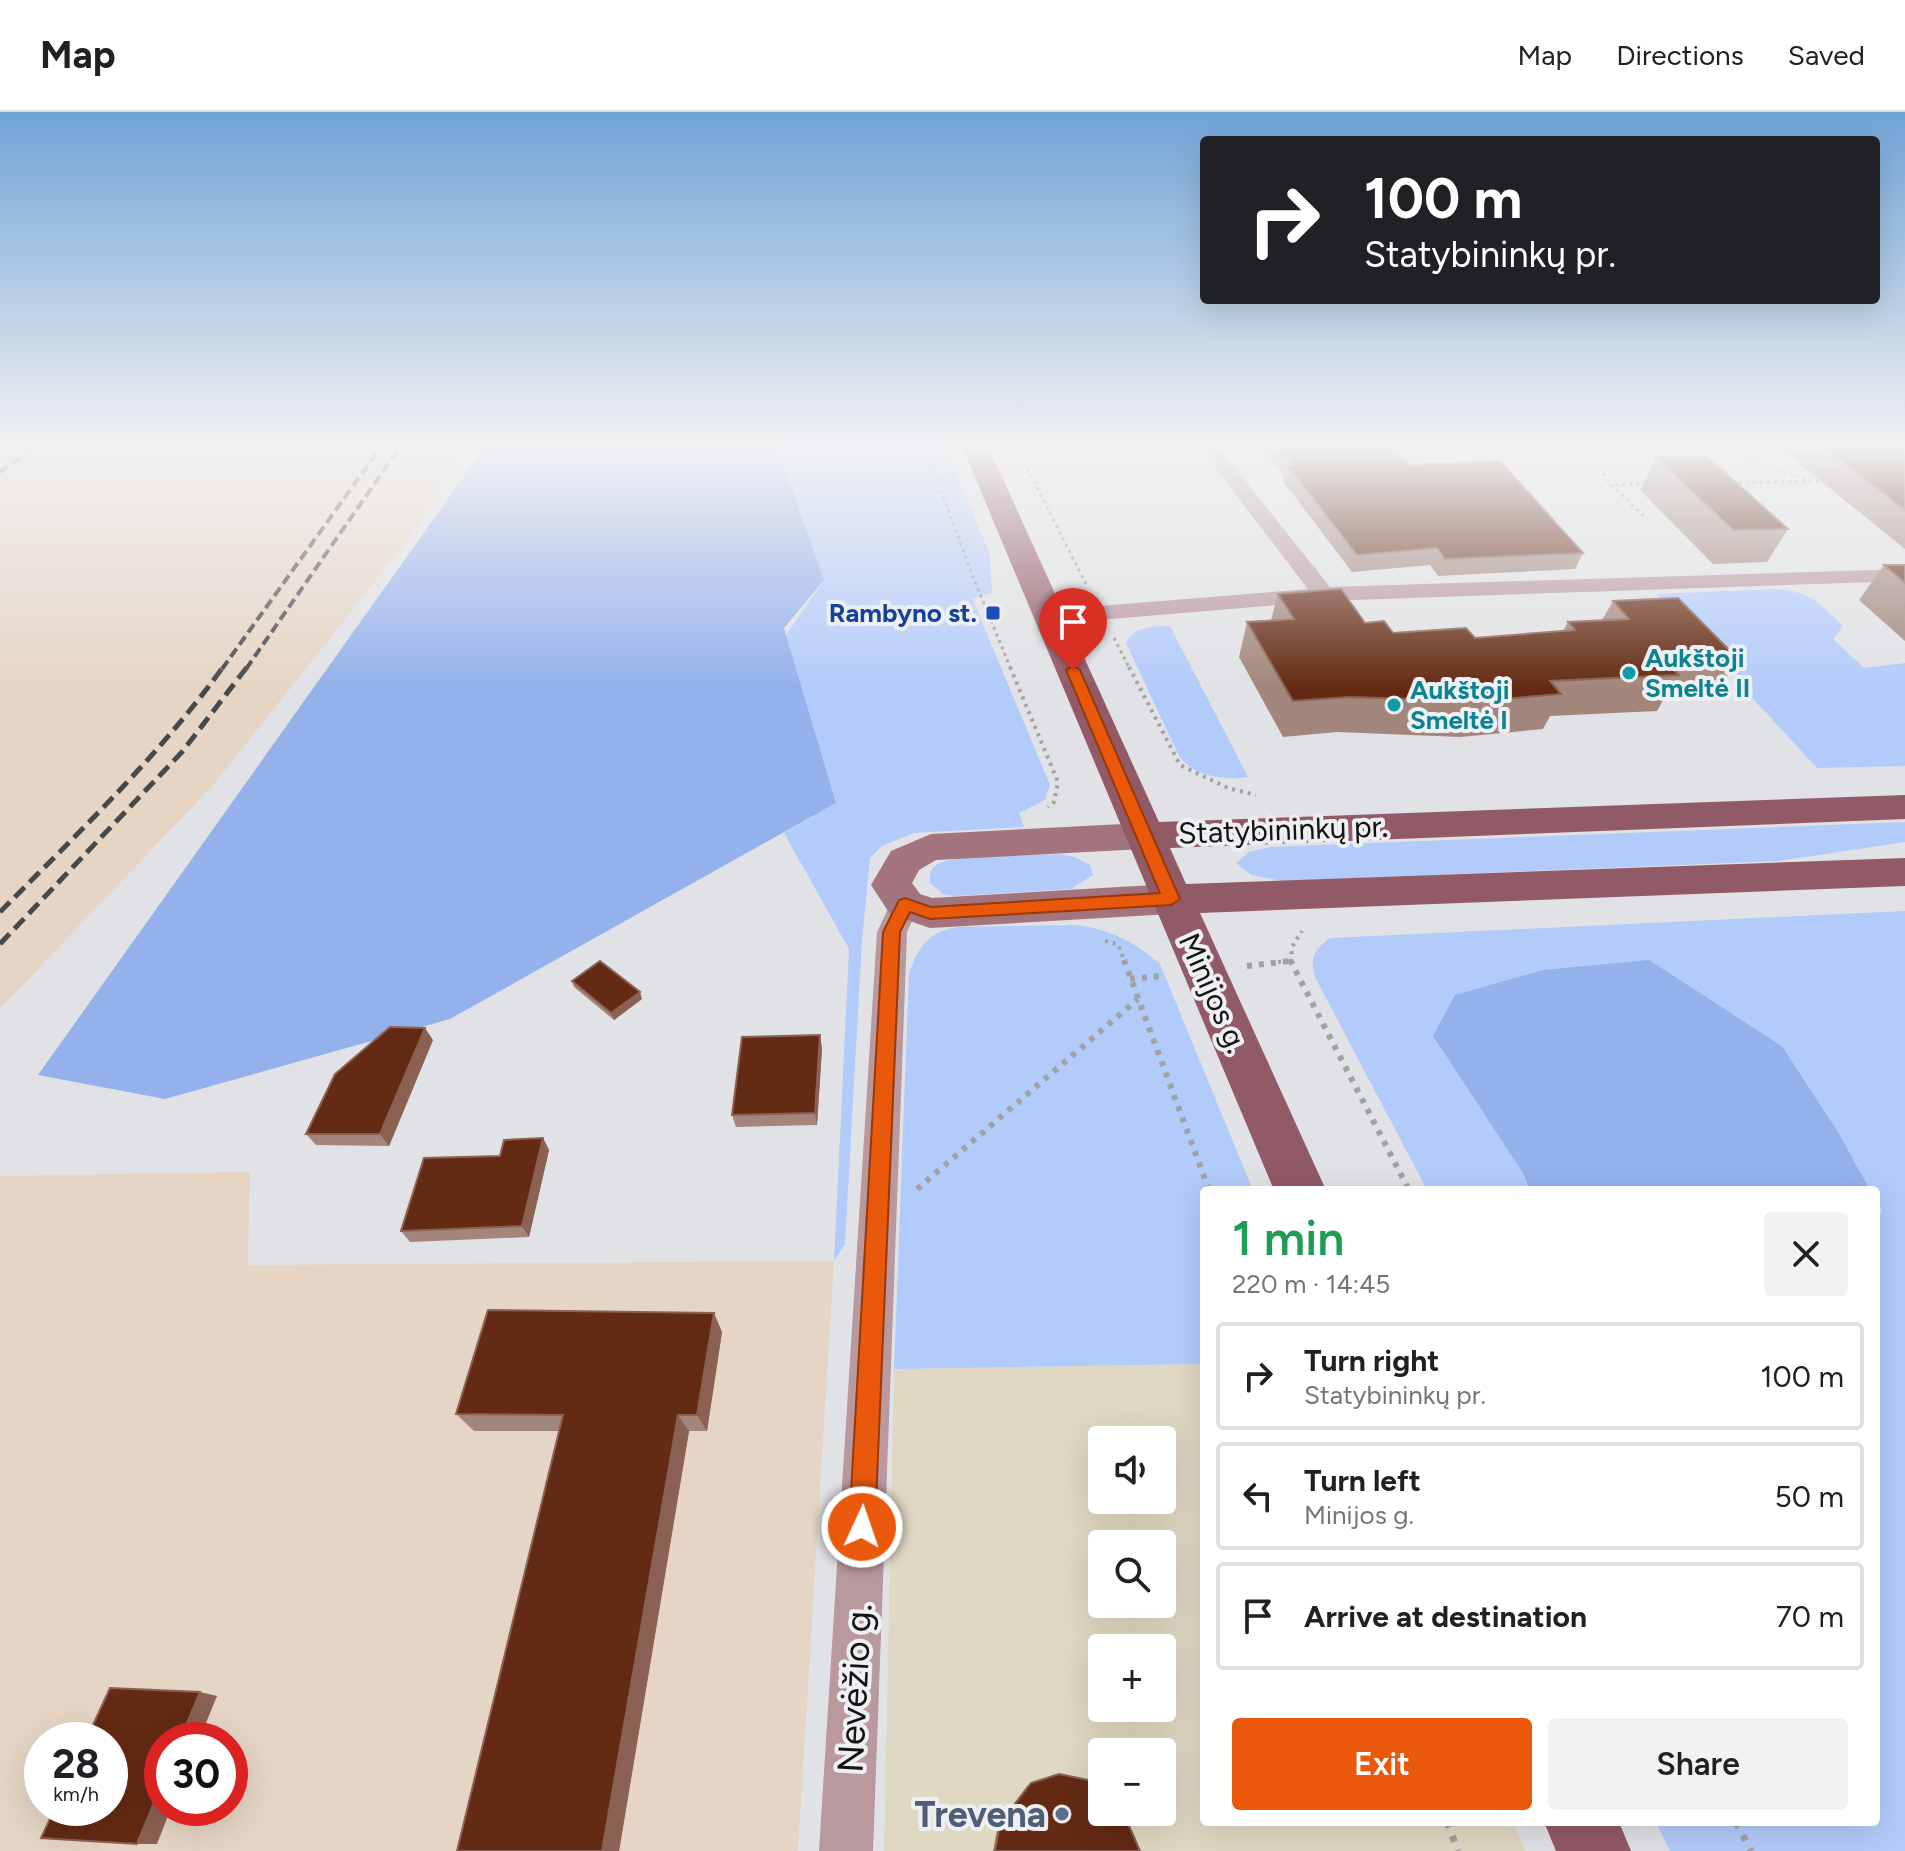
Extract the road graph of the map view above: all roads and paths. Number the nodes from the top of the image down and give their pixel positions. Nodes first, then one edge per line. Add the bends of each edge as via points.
1 (954, 525) edge
2 (1010, 525) edge
3 (1270, 525) edge
4 (1905, 575) edge
5 (1324, 594) junction
6 (1051, 617) junction
7 (1905, 807) edge
8 (1143, 836) junction
9 (1037, 841) junction
10 (1905, 872) edge
11 (1171, 899) junction
12 (905, 904) junction
13 (1046, 906) junction
14 (1290, 961) dead end
15 (1138, 999) junction
16 (1208, 1186) edge
17 (1298, 1186) edge
18 (1407, 1186) edge
19 (876, 1225) junction
20 (1449, 1826) edge
21 (1583, 1826) edge
22 (1738, 1826) edge
23 (846, 1851) edge
24 (1458, 1851) edge
25 (1594, 1851) edge
26 (1751, 1851) edge

1 - 9 path via 1058,782 1054,802 1033,817
2 - 6 main road, Minijos g.
3 - 5 street
4 - 5 street
5 - 6 street
6 - 8 main road, Minijos g.
7 - 8 main road, Statybininkų pr.
8 - 9 main road, Statybininkų pr.
8 - 11 main road, Minijos g.
9 - 12 main road, Statybininkų pr. via 931,847 909,854 891,885
10 - 11 main road
11 - 13 main road
11 - 17 main road, Minijos g.
12 - 13 main road via 930,913
12 - 19 street, Nevėžio g. via 892,932
13 - 15 path via 1050,932 1118,944
14 - 18 path
15 - 16 path
15 - 19 path
19 - 23 street, Nevėžio g.
20 - 24 path
21 - 25 main road
22 - 26 path

